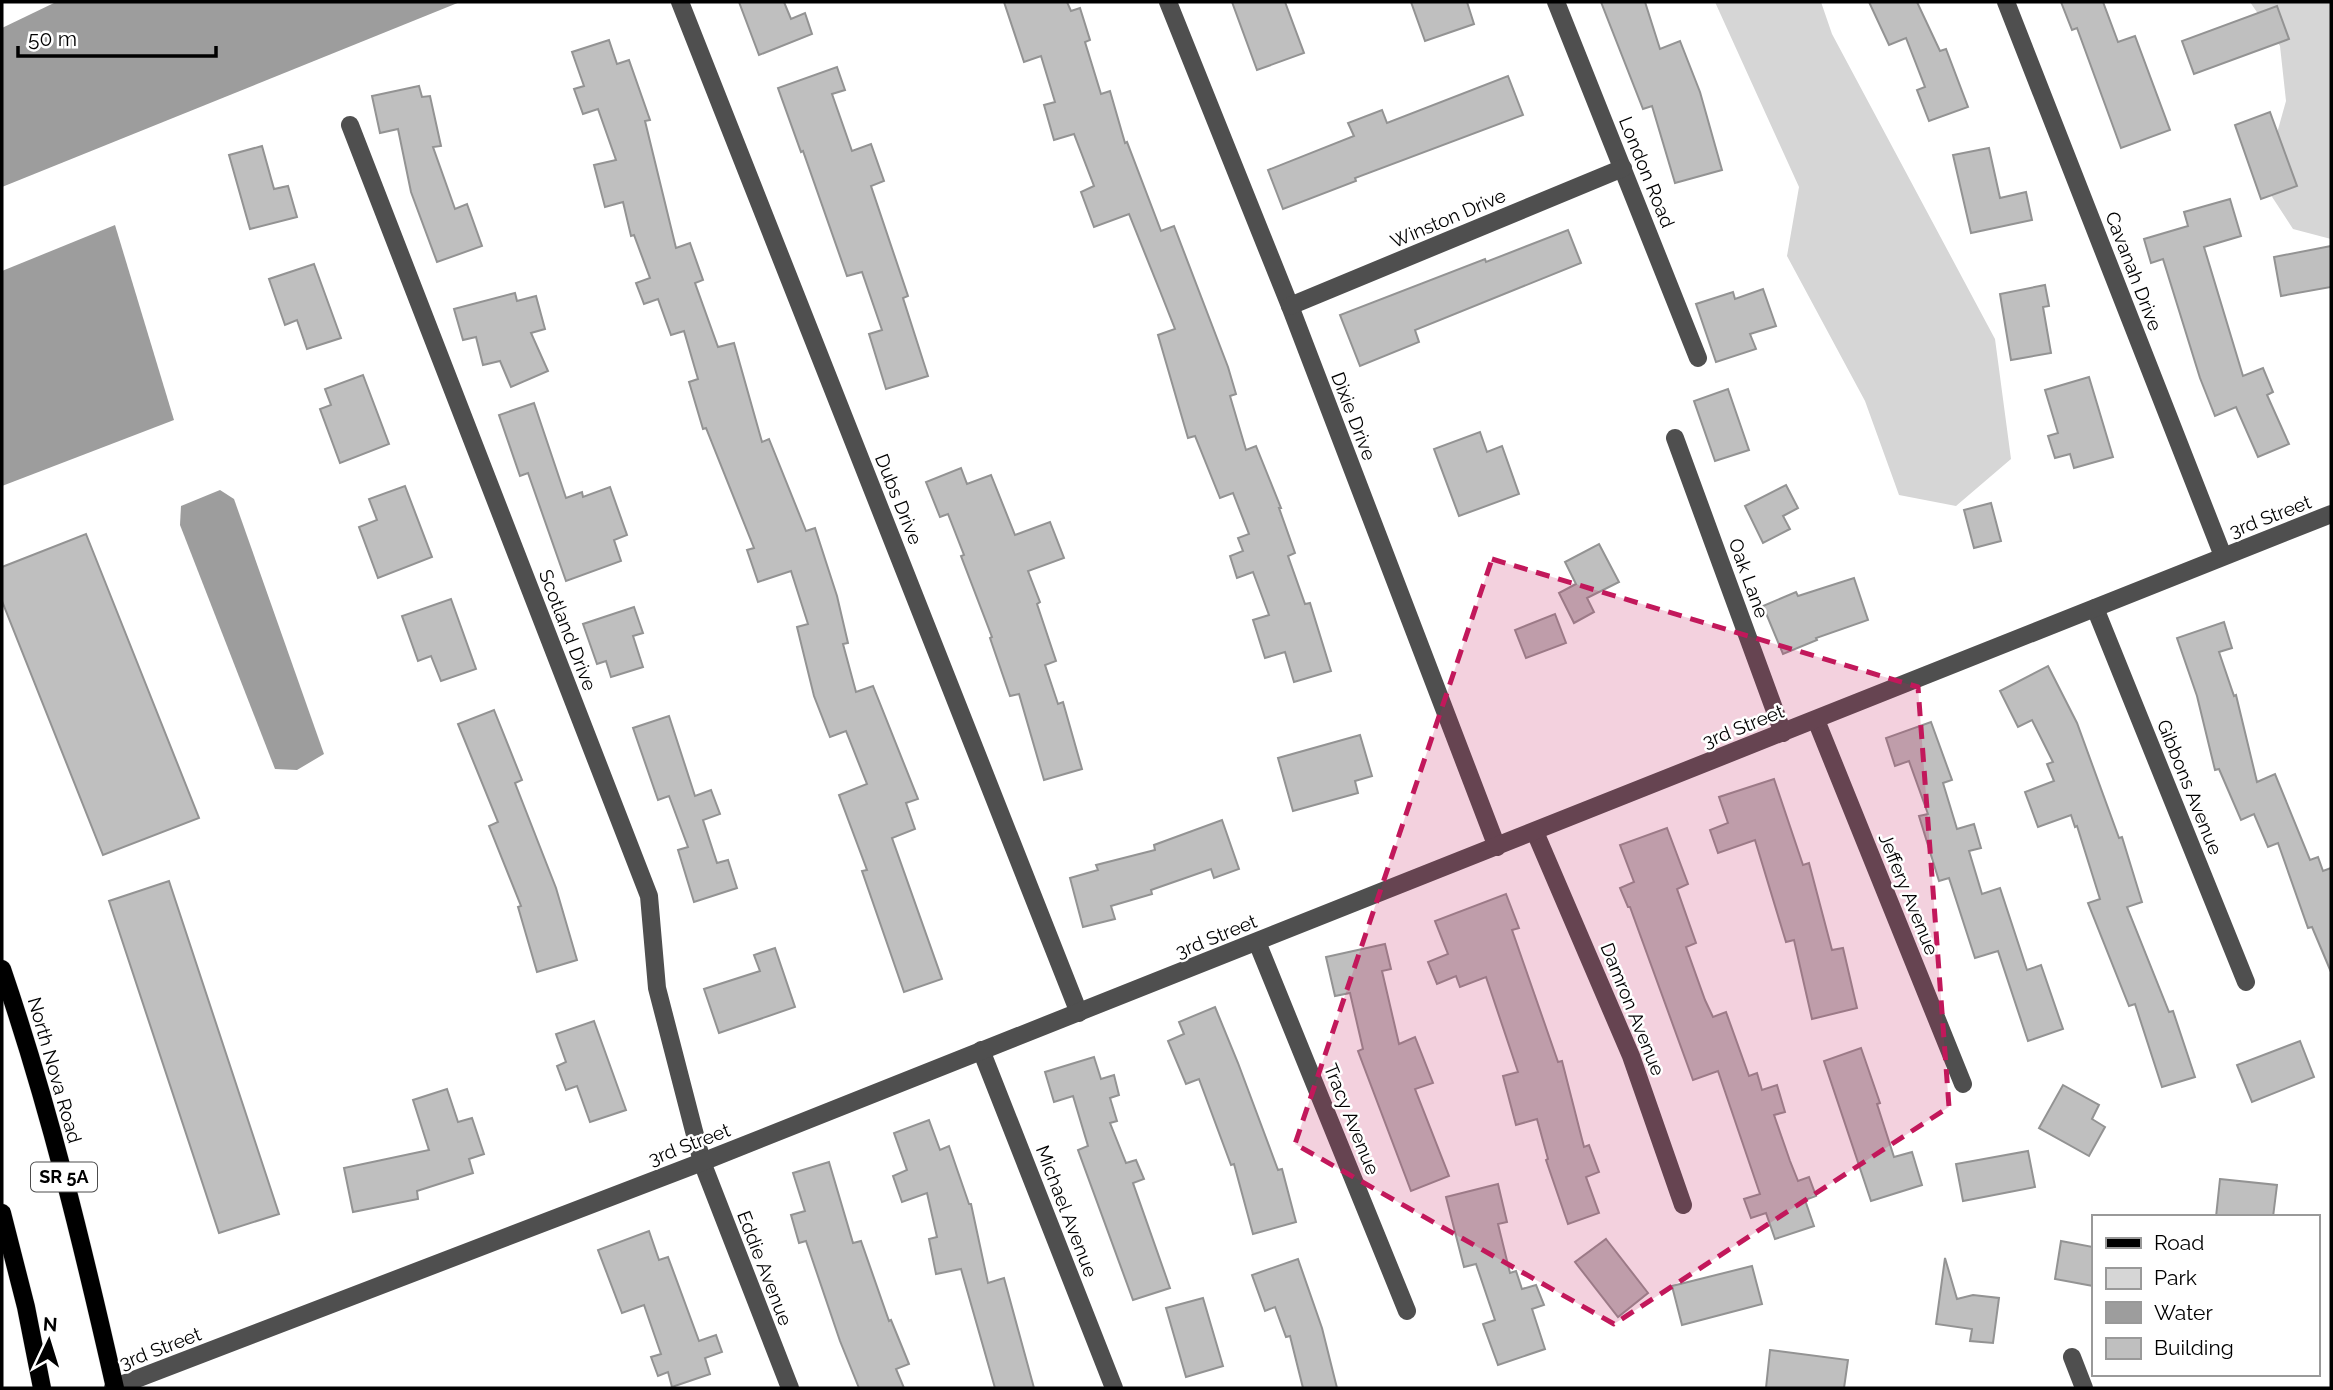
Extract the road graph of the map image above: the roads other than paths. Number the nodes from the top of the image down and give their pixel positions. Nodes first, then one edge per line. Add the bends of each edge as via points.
1 (680, 2) edge
2 (1168, 2) edge
3 (1556, 2) edge
4 (2006, 2) edge
5 (350, 125) dead end
6 (1623, 168) junction
7 (1290, 306) junction
8 (1698, 358) dead end
9 (1675, 438) dead end
10 (2331, 514) edge
11 (2223, 556) junction
12 (2095, 608) junction
13 (1816, 720) junction
14 (1783, 733) junction
15 (1535, 832) junction
16 (1497, 847) junction
17 (1257, 942) junction
18 (2, 969) edge
19 (2246, 982) dead end
20 (1079, 1013) junction
21 (981, 1050) junction
22 (1963, 1084) dead end
23 (702, 1162) junction
24 (1683, 1205) dead end
25 (2, 1213) edge
26 (1407, 1311) dead end
27 (2072, 1357) dead end
28 (43, 1388) edge
29 (114, 1388) edge
30 (789, 1388) edge
31 (1114, 1388) edge
32 (2084, 1388) edge

1 - 20 street, Dubs Drive
2 - 7 street, Dixie Drive
3 - 6 street, London Road
4 - 11 street, Cavanah Drive
5 - 23 street, Scotland Drive via 649,897 657,988
6 - 7 street, Winston Drive
6 - 8 street, London Road
7 - 16 street, Dixie Drive
9 - 14 street, Oak Lane
10 - 11 street, 3rd Street
11 - 12 street, 3rd Street
12 - 13 street, 3rd Street
12 - 19 street, Gibbons Avenue
13 - 14 street, 3rd Street
13 - 22 street, Jeffery Avenue
14 - 15 street, 3rd Street
15 - 16 street, 3rd Street
15 - 24 street, Damron Avenue via 1631,1056
16 - 17 street, 3rd Street
17 - 20 street, 3rd Street
17 - 26 street, Tracy Avenue
18 - 29 main road, North Nova Road / SR 5A via 44,1102
20 - 21 street, 3rd Street
21 - 23 street, 3rd Street
21 - 31 street, Michael Avenue
23 - 29 street, 3rd Street
23 - 30 street, Eddie Avenue
25 - 28 main road
27 - 32 street

